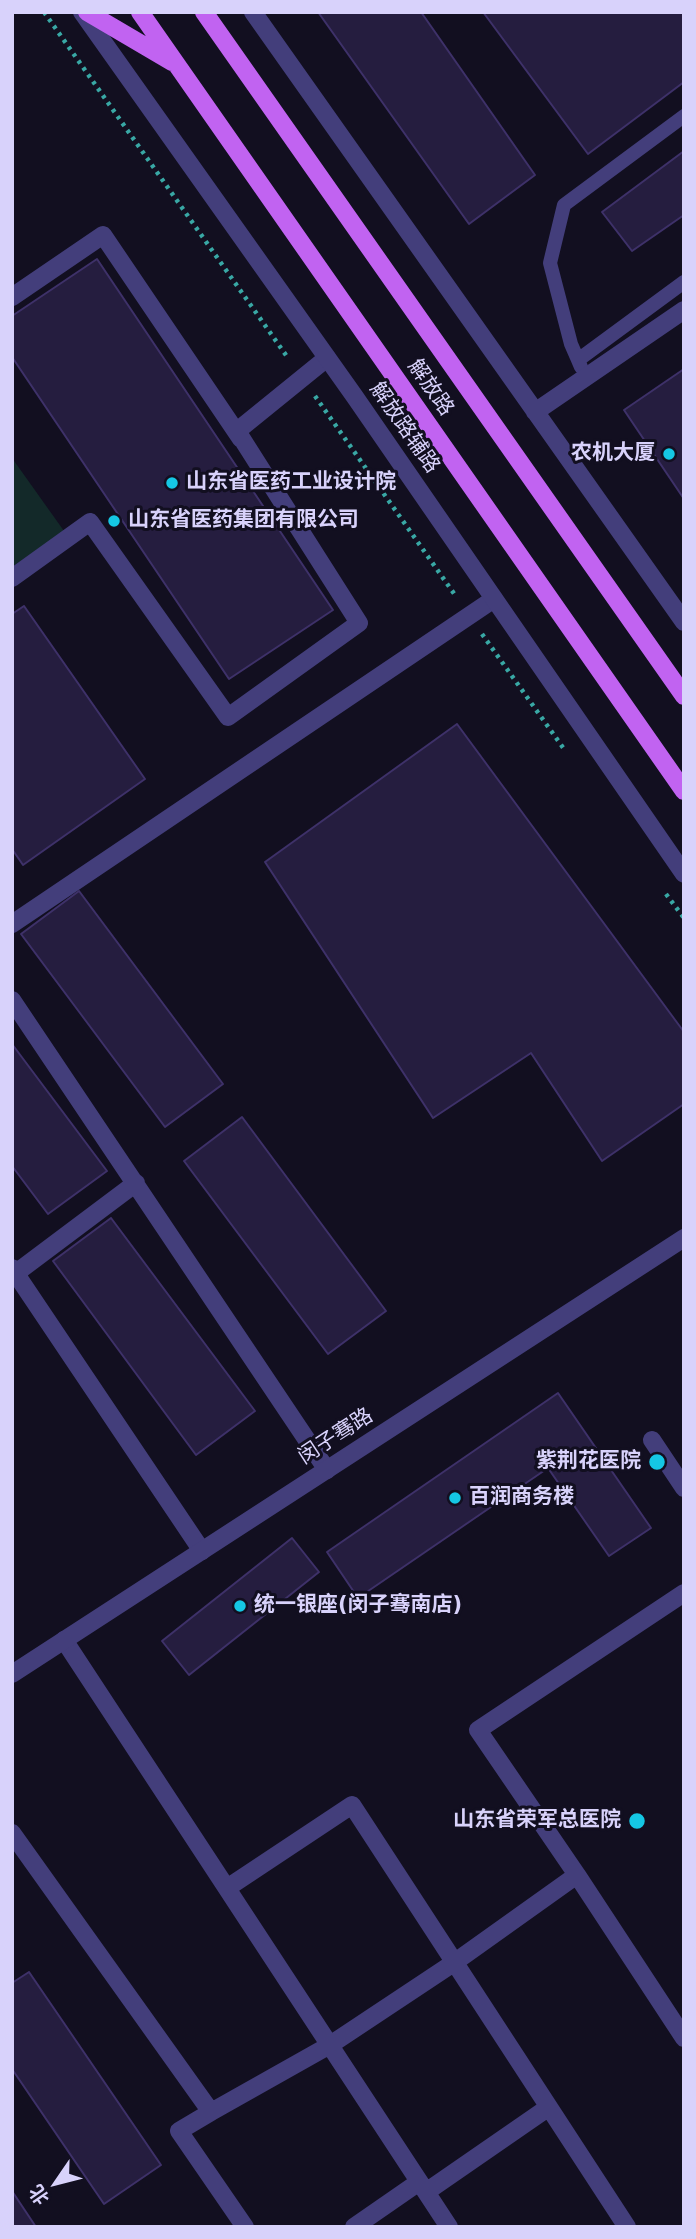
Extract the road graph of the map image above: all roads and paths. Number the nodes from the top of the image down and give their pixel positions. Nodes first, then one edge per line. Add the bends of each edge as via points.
1 (44, 12) edge
2 (84, 12) edge
3 (140, 12) edge
4 (204, 12) edge
5 (253, 12) edge
6 (176, 64) junction
7 (684, 116) edge
8 (684, 282) edge
9 (12, 297) edge
10 (684, 310) edge
11 (327, 358) junction
12 (578, 360) junction
13 (291, 363) dead end
14 (585, 378) junction
15 (307, 386) dead end
16 (535, 412) junction
17 (250, 452) junction
18 (12, 578) edge
19 (494, 599) junction
20 (459, 601) dead end
21 (684, 622) edge
22 (475, 623) dead end
23 (684, 696) edge
24 (571, 759) dead end
25 (684, 791) edge
26 (684, 874) edge
27 (660, 884) dead end
28 (684, 918) edge
29 (12, 924) edge
30 (12, 1000) edge
31 (136, 1184) junction
32 (684, 1238) edge
33 (14, 1270) edge
34 (652, 1440) dead end
35 (327, 1470) junction
36 (684, 1488) edge
37 (202, 1551) junction
38 (684, 1593) edge
39 (64, 1640) junction
40 (12, 1674) edge
41 (12, 1833) edge
42 (577, 1875) junction
43 (227, 1888) junction
44 (455, 1962) junction
45 (684, 2038) edge
46 (330, 2045) junction
47 (549, 2107) junction
48 (211, 2112) junction
49 (423, 2187) junction
50 (245, 2227) edge
51 (354, 2227) edge
52 (449, 2227) edge
53 (627, 2227) edge

1 - 13 path
2 - 6 main road
2 - 11 street, 解放路辅路
3 - 6 main road, 解放路
4 - 23 main road, 解放路
5 - 16 street
6 - 25 main road, 解放路
7 - 12 lane via 564,205 550,263
8 - 12 lane
9 - 17 street via 103,235
10 - 14 street
11 - 17 street via 237,431
11 - 19 street, 解放路辅路
12 - 14 lane
14 - 16 street
15 - 20 path
16 - 21 street
17 - 18 street via 359,623 228,717 90,523
19 - 26 street, 解放路辅路
19 - 29 street
22 - 24 path
27 - 28 path
30 - 31 street
31 - 33 street
31 - 35 street
32 - 35 street, 闵子骞路
33 - 37 street
34 - 36 street
35 - 37 street, 闵子骞路
37 - 39 street, 闵子骞路
38 - 42 street via 478,1730
39 - 40 street, 闵子骞路
39 - 43 street
41 - 48 street
42 - 44 street
42 - 45 street
43 - 44 street via 352,1805
43 - 46 street
44 - 46 street
44 - 47 street
46 - 48 street
46 - 49 street
47 - 49 street
47 - 53 street
48 - 50 street via 179,2131
49 - 51 street
49 - 52 street

